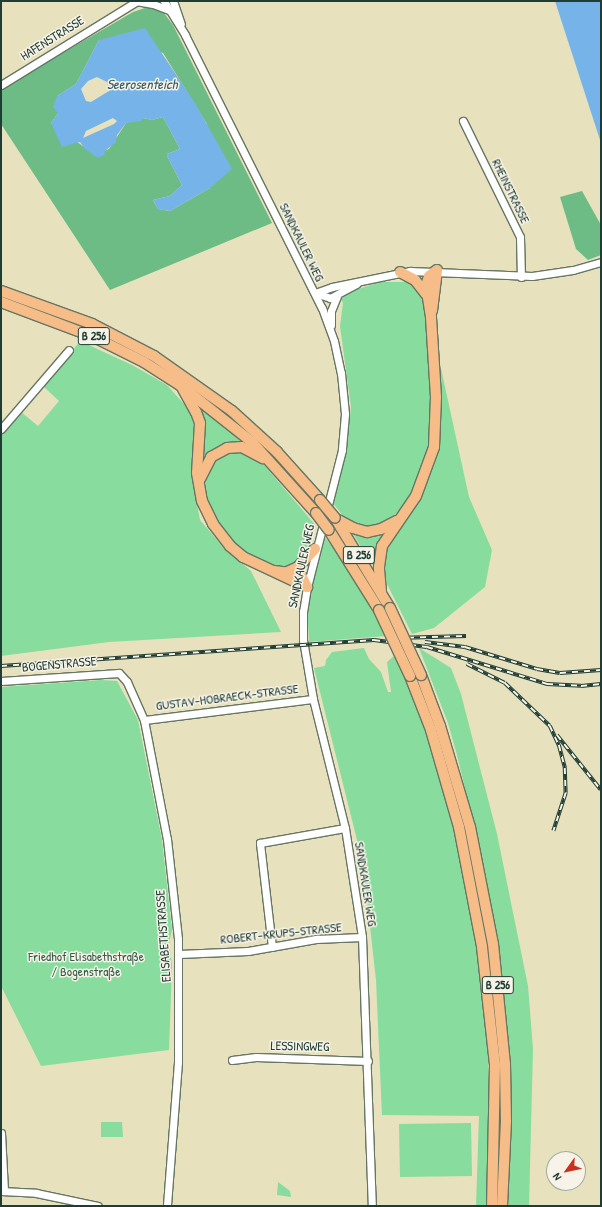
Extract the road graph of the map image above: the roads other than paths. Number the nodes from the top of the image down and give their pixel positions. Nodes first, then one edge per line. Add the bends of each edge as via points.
1 (137, 1) edge
2 (164, 1) edge
3 (173, 1) edge
4 (169, 10) junction
5 (185, 35) junction
6 (1, 85) edge
7 (463, 121) dead end
8 (601, 262) edge
9 (437, 270) junction
10 (400, 272) junction
11 (521, 276) junction
12 (360, 282) junction
13 (1, 291) edge
14 (315, 294) junction
15 (426, 294) junction
16 (337, 296) junction
17 (1, 302) edge
18 (431, 317) junction
19 (331, 332) junction
20 (69, 350) dead end
21 (180, 385) junction
22 (1, 429) edge
23 (276, 465) junction
24 (199, 483) junction
25 (334, 518) junction
26 (397, 521) junction
27 (315, 549) junction
28 (268, 570) junction
29 (287, 572) junction
30 (306, 587) junction
31 (381, 592) junction
32 (119, 673) joint
33 (1, 681) edge
34 (313, 699) junction
35 (144, 720) junction
36 (345, 828) junction
37 (362, 937) junction
38 (272, 947) junction
39 (179, 954) junction
40 (232, 1060) dead end
41 (368, 1061) junction
42 (1, 1133) edge
43 (3, 1191) edge
44 (98, 1206) edge
45 (167, 1206) edge
46 (372, 1206) edge
47 (492, 1206) edge
48 (502, 1206) edge

1 - 4 street
1 - 6 street, HAFENSTRASSE
2 - 4 street, SANDKAULER WEG
3 - 5 street, SANDKAULER WEG
4 - 5 street, SANDKAULER WEG
5 - 14 street, SANDKAULER WEG
7 - 11 street, RHEINSTRASSE via 520,237
8 - 11 street via 551,274
9 - 10 street
9 - 11 street
9 - 15 highway via 427,279
9 - 18 highway
10 - 12 street
10 - 15 highway via 415,280
12 - 14 street
12 - 16 street
13 - 25 highway, B 256, bridge via 92,324 154,356 232,410 277,452
14 - 16 street via 324,298
14 - 19 street, SANDKAULER WEG
15 - 18 highway
16 - 19 street via 331,311
17 - 21 highway, B 256 via 94,336
18 - 26 highway via 437,418 434,448 419,490
19 - 27 street, SANDKAULER WEG via 341,373 344,433 338,469
20 - 22 street
21 - 23 highway, B 256 via 239,430
21 - 24 highway via 200,423 197,465
23 - 24 highway via 248,450 227,448 216,453 207,463
23 - 47 highway, B 256, bridge via 329,530 380,610 431,730 457,820 481,939 490,1008 495,1065
24 - 28 highway via 205,508 224,539 243,557
25 - 26 highway via 367,532 381,529
25 - 31 highway, B 256
26 - 31 highway via 381,553
27 - 29 highway via 298,567
27 - 30 street, SANDKAULER WEG
28 - 29 highway
28 - 30 highway
29 - 30 highway via 302,577
30 - 34 street, SANDKAULER WEG via 303,640
31 - 48 highway, B 256, bridge via 421,675 440,726 470,827 493,944 505,1064
32 - 33 street, BOGENSTRASSE
32 - 35 street, ELISABETHSTRASSE via 127,682
34 - 35 street, GUSTAV-HOBRAECK-STRASSE
34 - 36 street, SANDKAULER WEG
35 - 39 street, ELISABETHSTRASSE via 167,838
36 - 37 street, SANDKAULER WEG
36 - 38 street via 260,843
37 - 38 street, ROBERT-KRUPS-STRASSE via 316,939
37 - 41 street, SANDKAULER WEG
38 - 39 street, ROBERT-KRUPS-STRASSE via 248,951
39 - 45 street, ELISABETHSTRASSE via 178,1062
40 - 41 street, LESSINGWEG via 256,1057
41 - 46 street, SANDKAULER WEG
42 - 43 street
43 - 44 street via 58,1196

